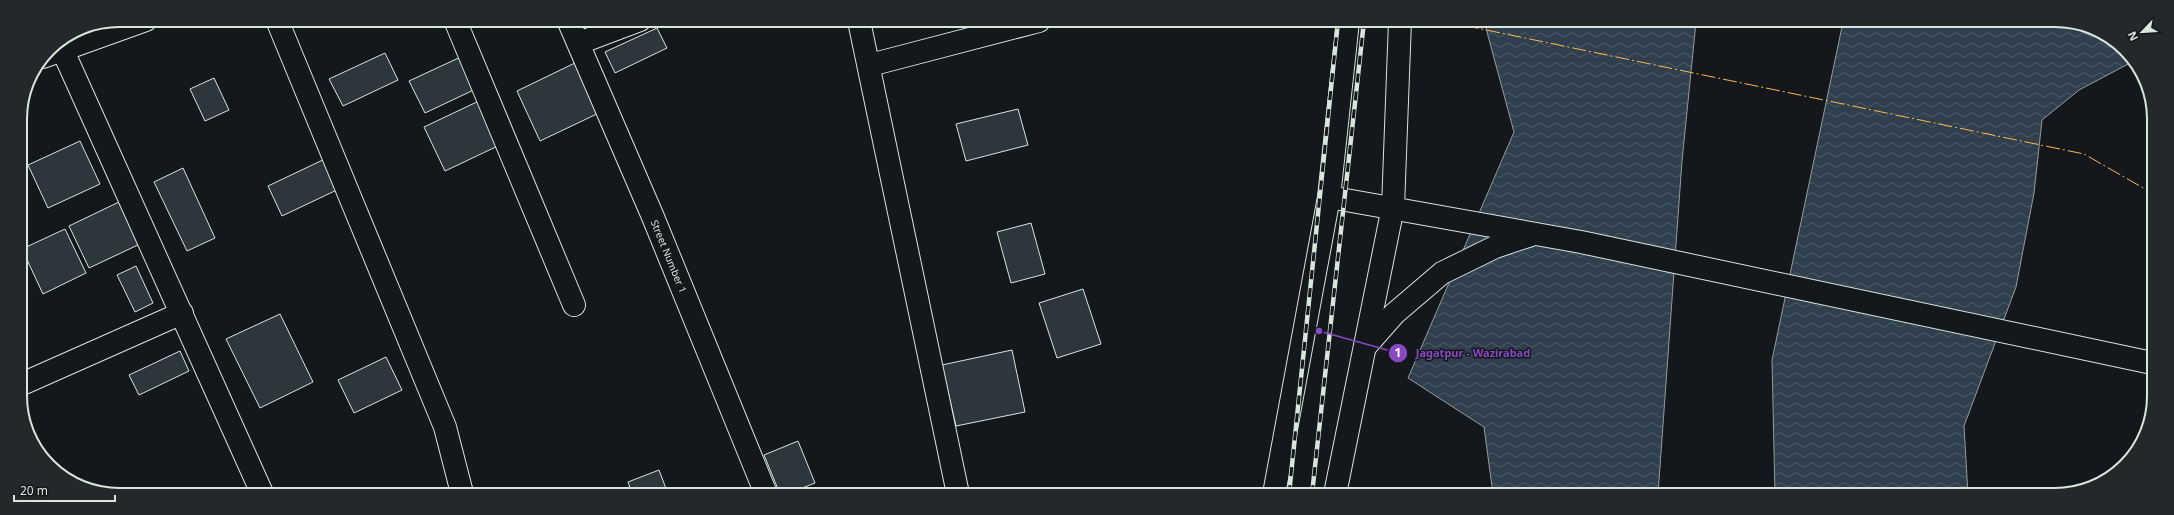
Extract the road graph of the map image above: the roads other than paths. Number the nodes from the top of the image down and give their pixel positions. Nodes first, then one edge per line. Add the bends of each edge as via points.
1 (120, 27) edge
2 (280, 27) edge
3 (458, 27) edge
4 (571, 27) edge
5 (621, 27) edge
6 (860, 27) edge
7 (1016, 27) edge
8 (1347, 27) edge
9 (1400, 27) edge
10 (578, 43) junction
11 (55, 53) edge
12 (53, 54) edge
13 (870, 65) junction
14 (1329, 197) junction
15 (1393, 207) junction
16 (1532, 235) junction
17 (574, 305) dead end
18 (182, 313) junction
19 (1365, 348) junction
20 (2147, 362) edge
21 (27, 382) edge
22 (260, 488) edge
23 (461, 488) edge
24 (764, 488) edge
25 (957, 488) edge
26 (1275, 488) edge
27 (1336, 488) edge

1 - 11 street
2 - 23 street via 445,427
3 - 17 street
4 - 10 street, Street Number 1
5 - 10 street
6 - 13 street
7 - 13 street
8 - 14 street
9 - 15 street
10 - 24 street, Street Number 1 via 653,217
12 - 18 street via 103,144
13 - 25 street
14 - 15 street
14 - 26 street
15 - 16 street
15 - 19 street
16 - 19 street via 1495,247 1442,273 1394,314
16 - 20 street via 1581,242
18 - 21 street
18 - 22 street
19 - 27 street

